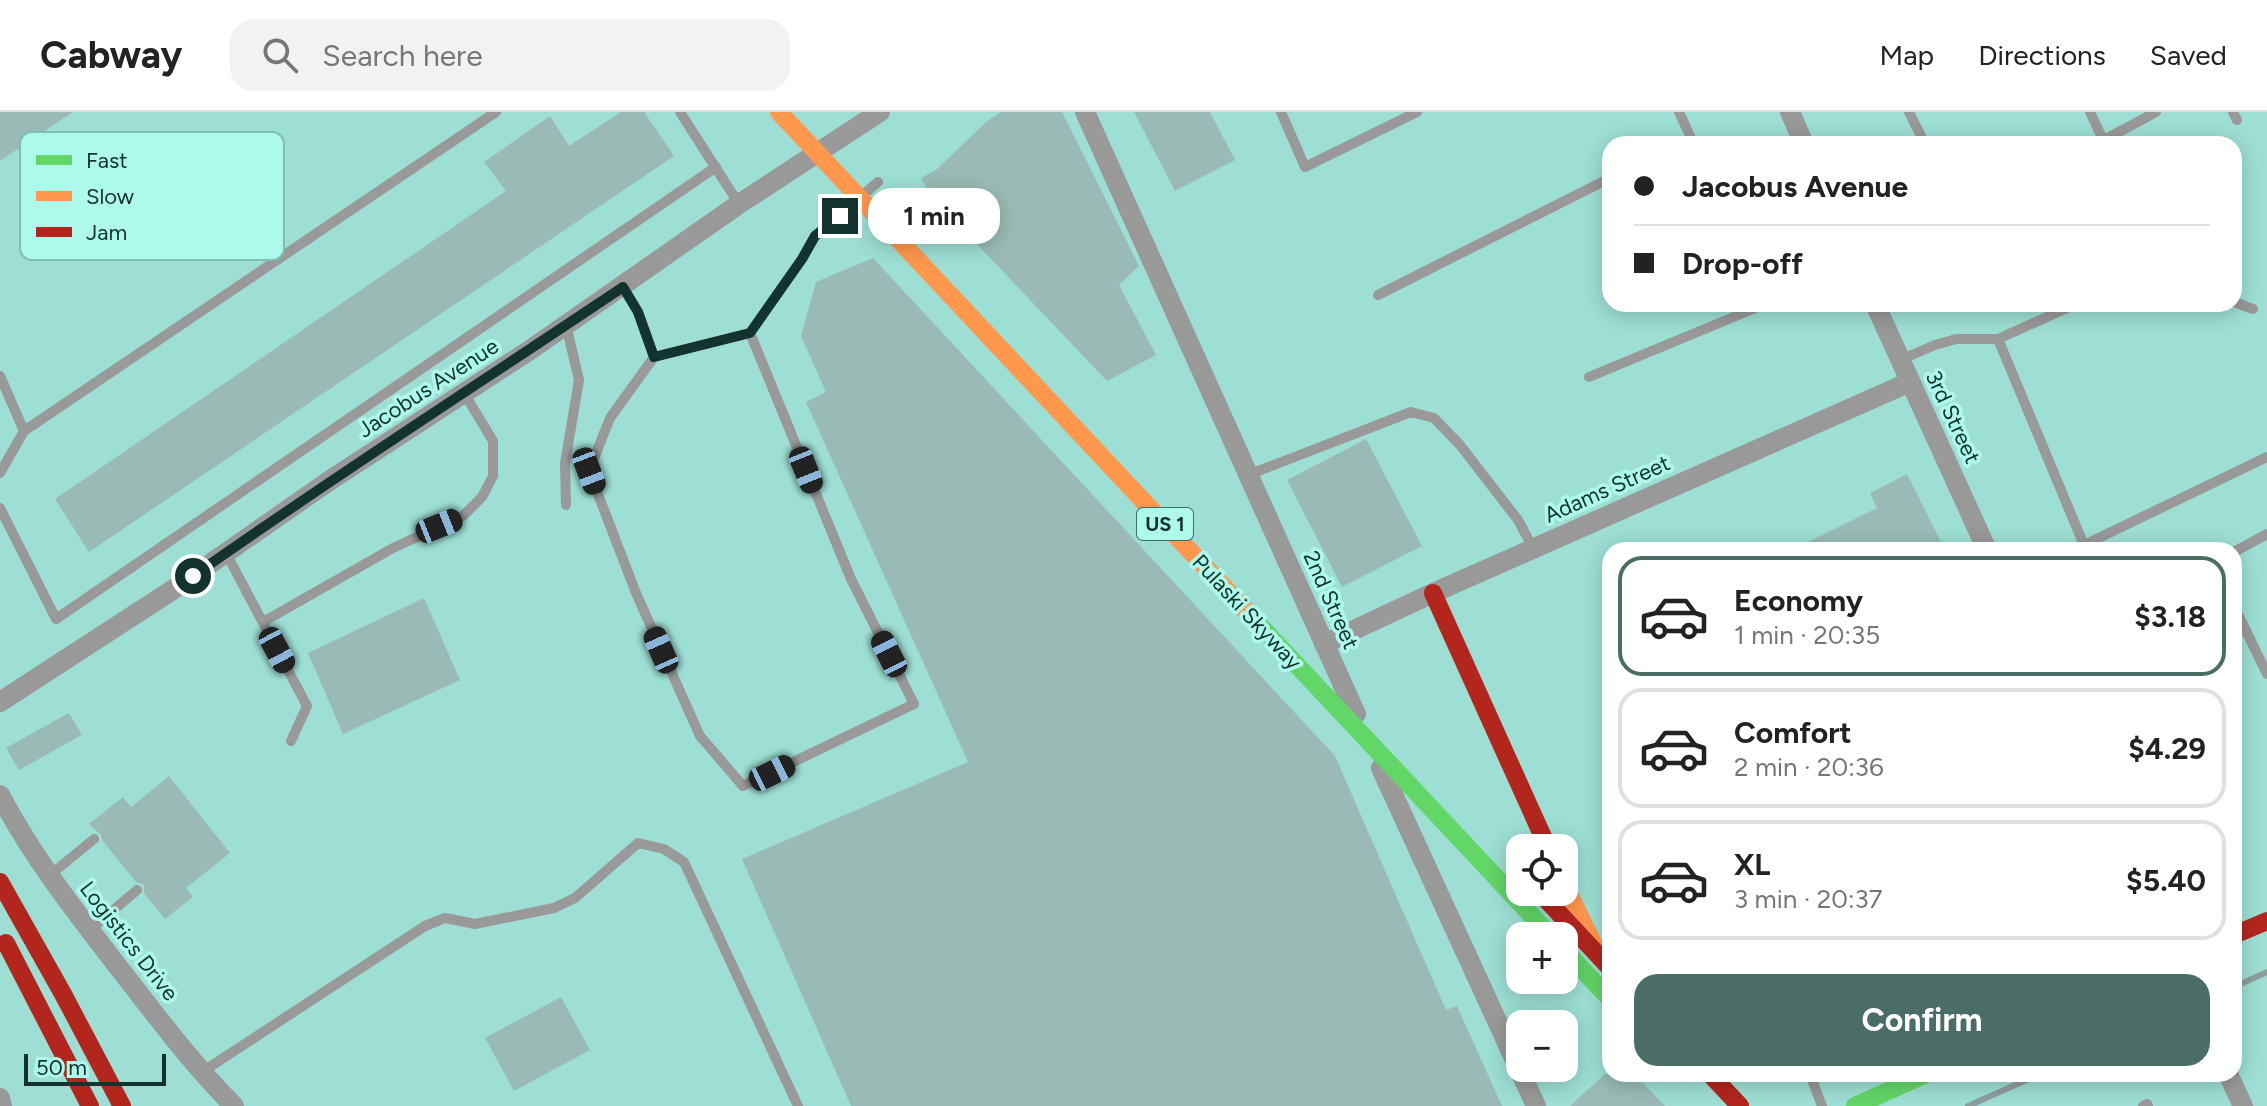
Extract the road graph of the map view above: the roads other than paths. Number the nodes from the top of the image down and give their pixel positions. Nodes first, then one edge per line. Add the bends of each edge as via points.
1 (496, 112) edge
2 (680, 112) edge
3 (779, 112) edge
4 (880, 112) edge
5 (1085, 112) edge
6 (1281, 112) edge
7 (1417, 112) edge
8 (1679, 112) edge
9 (1790, 112) edge
10 (1909, 112) edge
11 (2090, 112) edge
12 (2156, 112) edge
13 (826, 133) dead end
14 (1690, 136) edge
15 (1800, 136) edge
16 (1921, 136) edge
17 (2101, 136) edge
18 (2114, 136) edge
19 (846, 154) dead end
20 (716, 167) junction
21 (1602, 182) edge
22 (876, 184) dead end
23 (739, 204) junction
24 (284, 255) edge
25 (277, 260) edge
26 (623, 287) junction
27 (1378, 295) dead end
28 (2242, 305) edge
29 (2253, 309) dead end
30 (1746, 312) edge
31 (1879, 312) edge
32 (2058, 312) edge
33 (566, 325) junction
34 (750, 333) junction
35 (1998, 339) junction
36 (654, 357) junction
37 (1900, 360) junction
38 (0, 376) edge
39 (1589, 377) dead end
40 (1910, 382) junction
41 (464, 393) junction
42 (24, 431) junction
43 (2267, 457) edge
44 (0, 473) edge
45 (1248, 475) junction
46 (566, 505) dead end
47 (0, 508) edge
48 (2267, 534) edge
49 (1983, 542) edge
50 (2083, 542) edge
51 (2097, 542) edge
52 (1533, 548) junction
53 (2242, 548) edge
54 (226, 553) junction
55 (1433, 593) junction
56 (263, 622) junction
57 (2242, 622) edge
58 (1301, 639) dead end
59 (1324, 644) junction
60 (2267, 674) edge
61 (0, 702) edge
62 (1378, 721) dead end
63 (291, 741) dead end
64 (0, 795) edge
65 (1541, 834) edge
66 (94, 839) dead end
67 (49, 876) junction
68 (0, 882) edge
69 (137, 890) dead end
70 (1552, 906) edge
71 (1575, 906) edge
72 (2267, 921) edge
73 (1538, 922) edge
74 (90, 930) junction
75 (0, 931) edge
76 (2242, 932) edge
77 (1602, 957) edge
78 (1602, 961) edge
79 (1578, 965) edge
80 (1602, 990) edge
81 (202, 1072) junction
82 (1702, 1082) edge
83 (1718, 1082) edge
84 (1813, 1082) edge
85 (1908, 1082) edge
86 (2232, 1082) edge
87 (0, 1098) edge
88 (2, 1106) edge
89 (90, 1106) edge
90 (122, 1106) edge
91 (234, 1106) edge
92 (798, 1106) edge
93 (1536, 1106) edge
94 (1725, 1106) edge
95 (1740, 1106) edge
96 (1822, 1106) edge
97 (1855, 1106) edge
98 (2243, 1106) edge

1 - 24 lane
2 - 20 lane
3 - 73 main road, Pulaski Skyway / US 1, bridge
4 - 23 street, Jacobus Avenue
5 - 45 street, 2nd Street
6 - 7 lane via 1305,167
8 - 14 lane
9 - 15 street
10 - 16 lane
11 - 17 lane
12 - 18 lane
13 - 19 main road
20 - 23 lane
20 - 47 lane via 56,619
21 - 27 lane
22 - 34 lane via 815,236
23 - 26 street, Jacobus Avenue
25 - 42 lane
26 - 33 street, Jacobus Avenue
26 - 36 lane
28 - 29 lane
30 - 39 lane
31 - 37 street, 3rd Street
32 - 35 lane
33 - 41 street, Jacobus Avenue
33 - 46 lane via 579,380 565,463
34 - 36 lane
34 - 36 lane via 851,579 914,704 743,786 700,736 589,471 610,418
35 - 37 lane via 1956,339
35 - 50 lane
37 - 40 street, 3rd Street
38 - 42 lane
40 - 49 street, 3rd Street
40 - 52 street, Adams Street
41 - 54 street, Jacobus Avenue
41 - 56 lane via 493,441 493,476 482,497 463,516 393,548
42 - 44 lane
43 - 51 lane
45 - 52 lane via 1411,412 1434,418 1460,445
45 - 59 street, 2nd Street
48 - 53 lane
52 - 55 street, Adams Street
54 - 56 lane
54 - 61 street, Jacobus Avenue
55 - 59 street, Adams Street
55 - 65 main road
56 - 63 lane via 307,706
57 - 60 lane
58 - 62 main road, Pulaski Skyway
59 - 93 street, 2nd Street
64 - 67 street, Logistics Drive
66 - 67 lane
67 - 74 street, Logistics Drive
68 - 90 main road
69 - 74 lane
70 - 78 main road, bridge
71 - 77 main road, bridge
72 - 76 main road
74 - 81 street, Logistics Drive
75 - 89 main road
79 - 80 main road
81 - 91 street, Logistics Drive
81 - 92 lane via 425,926 445,918 475,924 554,908 575,898 638,843 664,849 684,862
82 - 94 main road
83 - 95 main road
84 - 96 lane
85 - 97 main road
86 - 98 street
87 - 88 street

